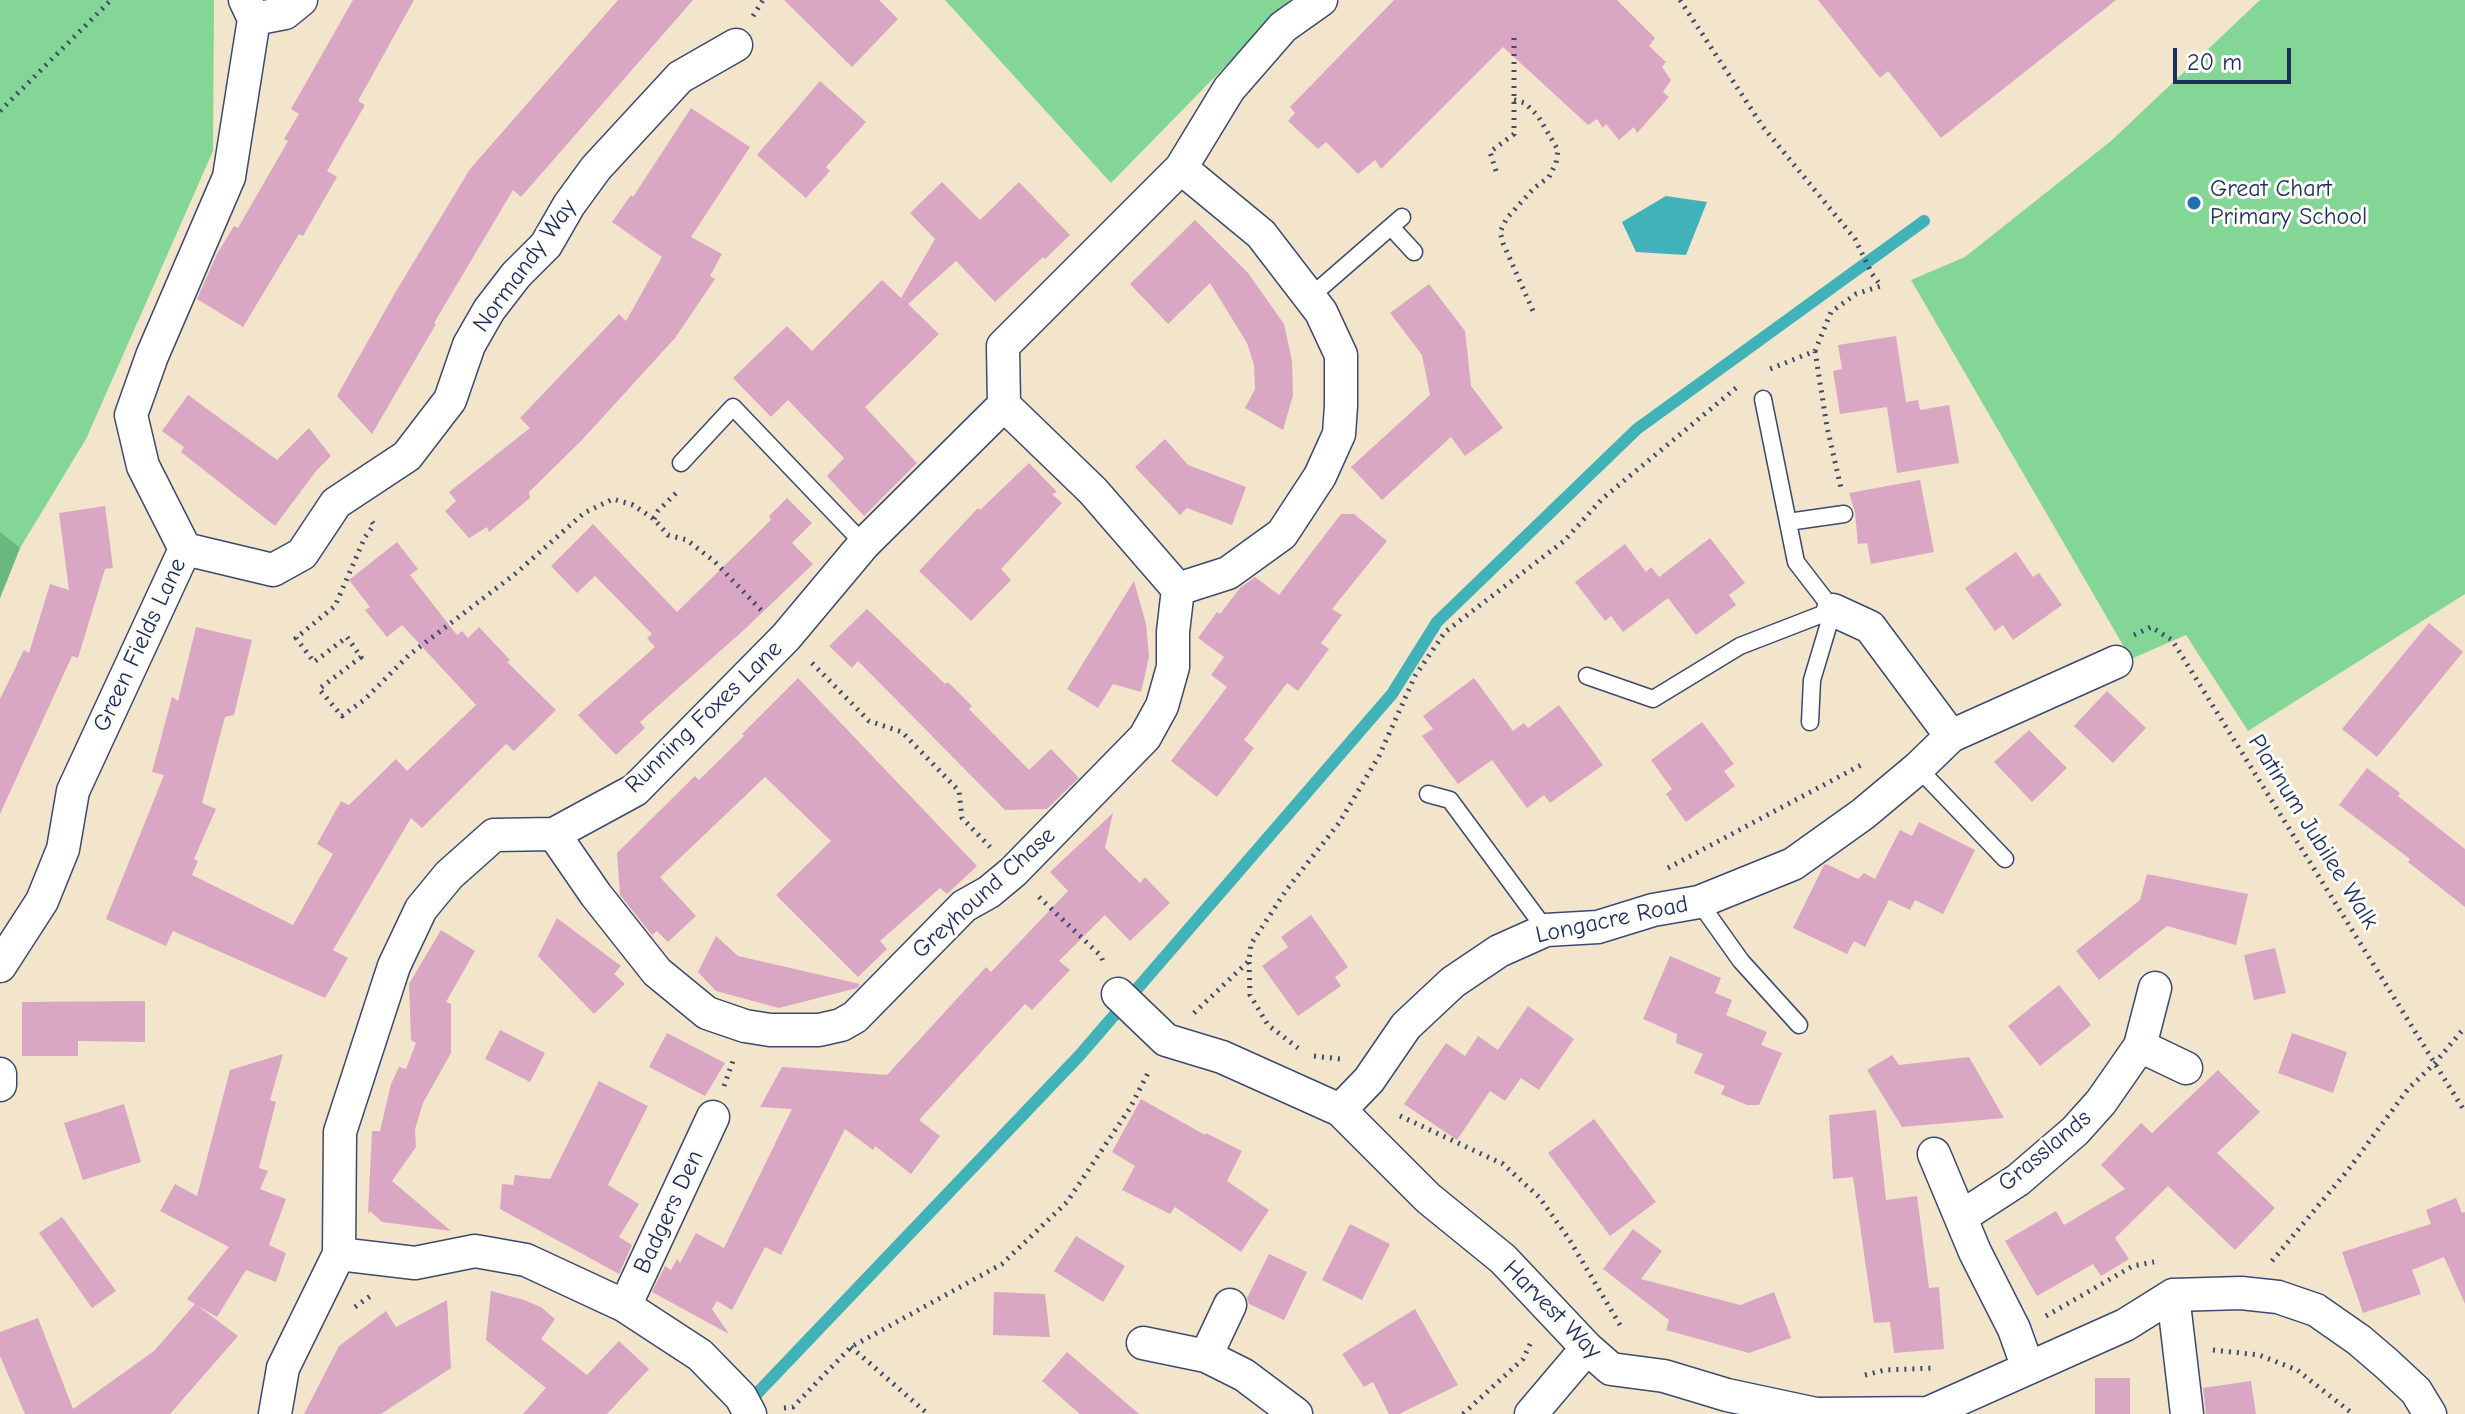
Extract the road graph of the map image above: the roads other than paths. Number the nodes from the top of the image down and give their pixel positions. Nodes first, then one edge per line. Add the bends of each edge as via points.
1 (301, 0) edge
2 (1321, 0) edge
3 (250, 10) edge
4 (736, 45) dead end
5 (1181, 168) junction
6 (1414, 252) dead end
7 (1310, 297) junction
8 (1763, 399) dead end
9 (1004, 405) junction
10 (681, 463) dead end
11 (1840, 514) road end
12 (1788, 522) junction
13 (864, 544) junction
14 (185, 549) junction
15 (1178, 589) junction
16 (1833, 610) junction
17 (2116, 662) road end
18 (1587, 676) dead end
19 (1810, 722) dead end
20 (1951, 736) junction
21 (1918, 768) junction
22 (1428, 794) dead end
23 (554, 834) junction
24 (2005, 859) dead end
25 (1699, 902) junction
26 (1546, 930) junction
27 (0, 966) edge
28 (2155, 988) dead end
29 (1118, 994) road end
30 (1799, 1025) dead end
31 (2140, 1046) junction
32 (2186, 1068) dead end
33 (0, 1074) edge
34 (0, 1085) edge
35 (713, 1117) road end
36 (1348, 1120) junction
37 (1934, 1154) dead end
38 (1961, 1217) junction
39 (339, 1254) junction
40 (2173, 1295) junction
41 (1230, 1305) dead end
42 (625, 1306) junction
43 (1143, 1343) dead end
44 (1206, 1356) junction
45 (1599, 1358) junction
46 (2028, 1368) junction
47 (275, 1414) edge
48 (750, 1414) edge
49 (1296, 1414) edge
50 (1531, 1414) edge
51 (1816, 1414) edge
52 (2187, 1414) edge
53 (2430, 1414) edge

1 - 3 street via 285,13
2 - 5 street via 1283,27 1229,89
3 - 14 street, Green Fields Lane via 229,177 131,415 143,466
4 - 14 street, Normandy Way via 680,77 596,168 546,245 489,310 469,345 450,400 407,456 336,503 302,554 273,570
5 - 7 street via 1261,234
5 - 9 street via 1003,346
6 - 7 lane via 1397,222
7 - 15 street via 1341,355 1339,434 1320,476 1282,534 1228,573
8 - 12 lane
9 - 13 street, Running Foxes Lane
9 - 15 street via 1093,491
10 - 13 lane via 733,407
11 - 12 lane
12 - 16 lane via 1796,562
13 - 23 street, Running Foxes Lane via 786,637 635,790
14 - 27 street, Green Fields Lane via 73,791 63,849 42,901
15 - 23 street, Greyhound Chase via 1173,667 1162,706 1145,737 1013,872 964,906 841,1025 795,1031 745,1026 707,1013 657,972
16 - 18 lane via 1740,646 1653,699
16 - 19 lane via 1812,680
16 - 20 street via 1870,627
17 - 20 street, Longacre Road
20 - 21 street, Longacre Road
21 - 24 lane
21 - 25 street, Longacre Road via 1793,864
22 - 26 lane via 1450,800
23 - 39 street, Running Foxes Lane via 494,835 421,909 394,966 340,1132
25 - 26 street, Longacre Road via 1598,927
25 - 30 lane via 1741,961
26 - 36 street, Longacre Road via 1499,951 1453,982 1406,1026
28 - 31 street, Grasslands
29 - 36 street, Harvest Way via 1166,1040 1222,1057
31 - 32 street
31 - 38 street, Grasslands via 2075,1131 2018,1180
33 - 34 street
35 - 42 street, Badgers Den
36 - 45 street, Harvest Way via 1428,1198 1503,1259
37 - 38 street
38 - 46 street
39 - 42 street via 415,1263 475,1251 526,1260
39 - 47 street, Running Foxes Lane via 283,1368
40 - 46 street, Harvest Way via 2125,1325
40 - 52 street
40 - 53 street via 2241,1293 2278,1297 2316,1310 2387,1364 2416,1391
41 - 44 street
42 - 48 street via 700,1355 741,1397
43 - 44 street
44 - 49 street via 1244,1375
45 - 50 street
45 - 51 street, Harvest Way
46 - 51 street, Harvest Way via 1928,1413

